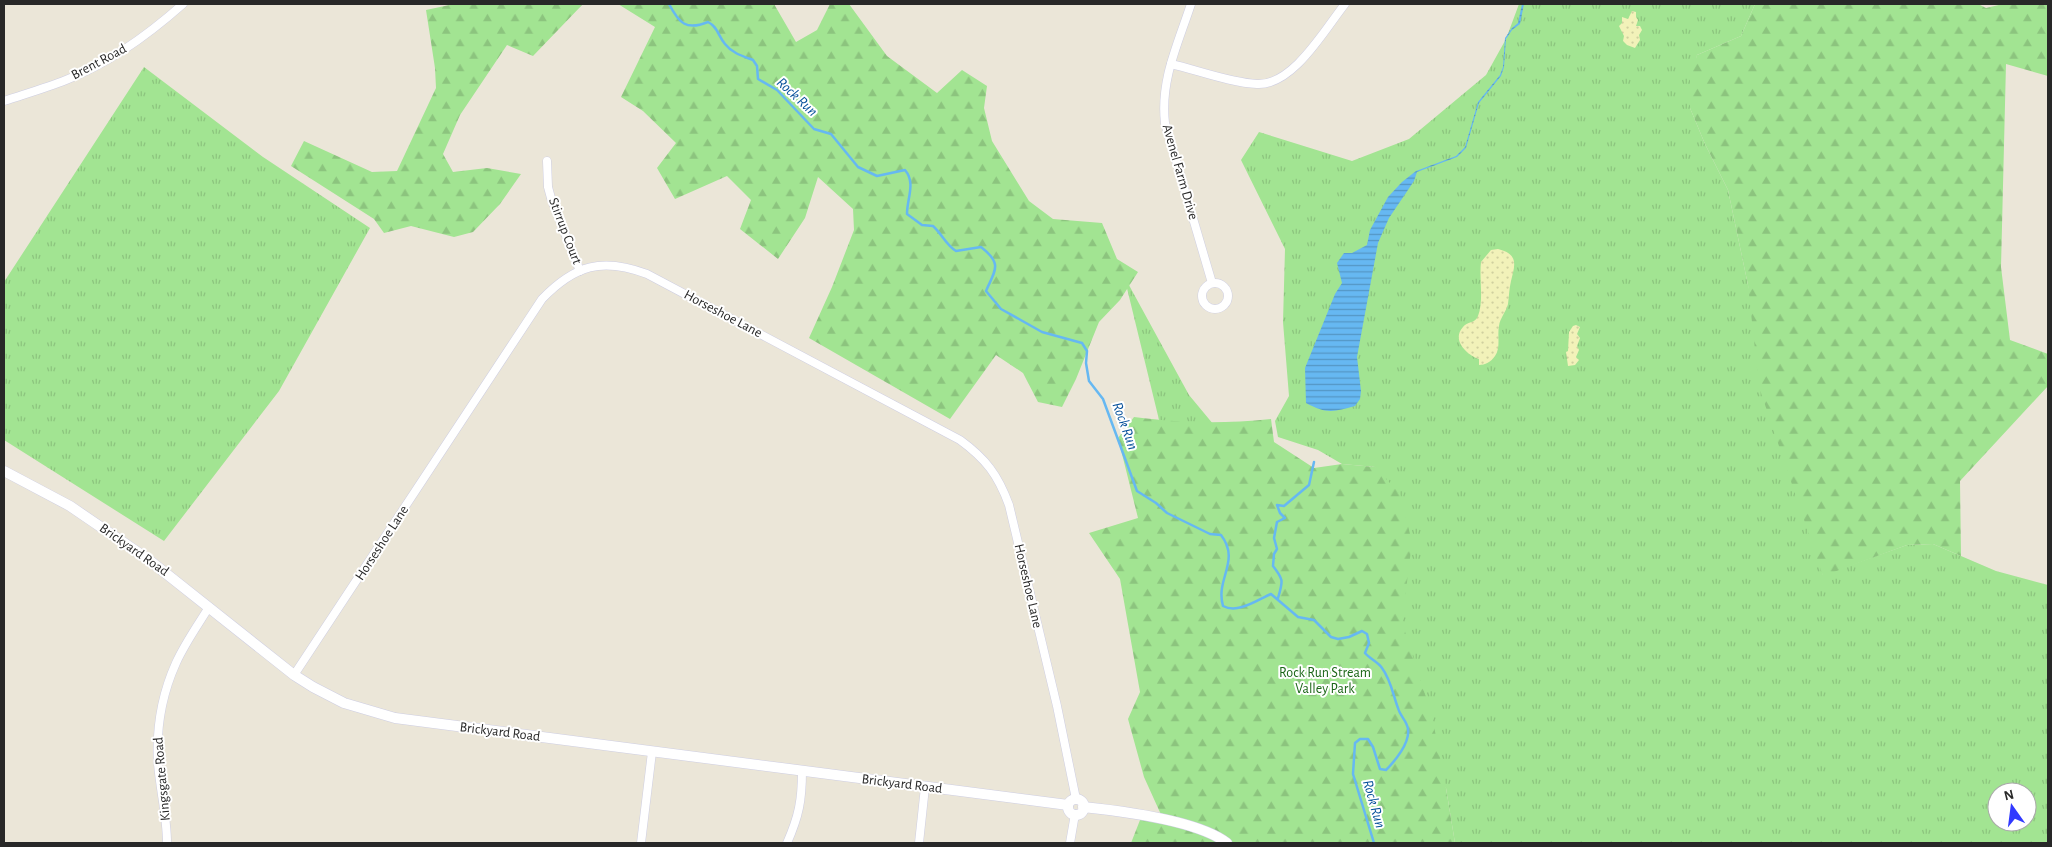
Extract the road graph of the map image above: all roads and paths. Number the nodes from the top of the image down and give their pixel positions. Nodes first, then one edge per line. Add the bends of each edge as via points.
1 (183, 4) edge
2 (1191, 4) edge
3 (1345, 4) edge
4 (1171, 64) junction
5 (4, 101) edge
6 (547, 161) dead end
7 (580, 271) junction
8 (1212, 283) dead end
9 (4, 471) edge
10 (209, 607) junction
11 (294, 675) junction
12 (652, 752) junction
13 (802, 771) junction
14 (925, 787) junction
15 (1076, 804) junction
16 (1075, 814) joint
17 (167, 843) edge
18 (642, 843) edge
19 (788, 843) edge
20 (919, 843) edge
21 (1070, 843) edge
22 (1228, 843) edge

1 - 5 street, Brent Road via 156,28 98,65 67,80
2 - 4 street, Avenel Farm Drive
3 - 4 street via 1300,62 1274,82 1246,82
4 - 8 street, Avenel Farm Drive via 1164,92 1165,123
6 - 7 street, Stirrup Court via 551,198
7 - 11 street, Horseshoe Lane via 560,281 542,299
7 - 15 street, Horseshoe Lane via 607,265 628,267 647,274 960,440 985,460 1000,482 1009,505 1063,732
9 - 10 street, Brickyard Road via 70,506 149,560
10 - 11 street, Brickyard Road
10 - 17 street, Kingsgate Road via 176,662 160,717 158,764
11 - 12 street, Brickyard Road via 344,703 395,718
12 - 13 street, Brickyard Road
12 - 18 street
13 - 14 street, Brickyard Road
13 - 19 street via 802,800
14 - 15 street, Brickyard Road
14 - 20 street
15 - 16 street via 1070,812
15 - 22 street, Brickyard Road via 1186,825
16 - 21 street

